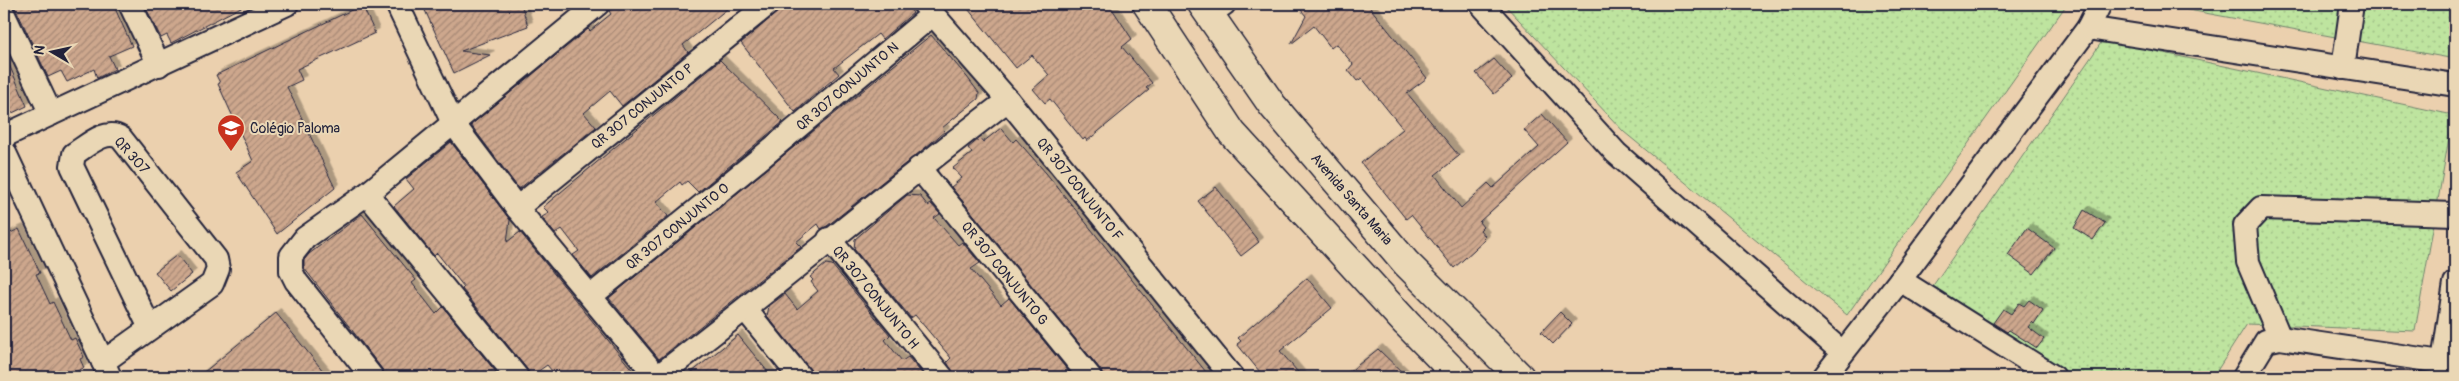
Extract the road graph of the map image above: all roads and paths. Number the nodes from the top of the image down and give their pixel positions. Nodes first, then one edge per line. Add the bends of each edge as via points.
1 (130, 4) edge
2 (397, 4) edge
3 (598, 4) edge
4 (768, 4) edge
5 (1147, 4) edge
6 (1481, 4) edge
7 (2100, 4) edge
8 (2352, 4) edge
9 (276, 6) edge
10 (1212, 7) edge
11 (928, 9) edge
12 (4, 15) edge
13 (2088, 28) junction
14 (159, 65) junction
15 (2343, 68) junction
16 (2455, 85) edge
17 (1008, 100) junction
18 (51, 114) junction
19 (453, 123) junction
20 (4, 136) edge
21 (4, 151) edge
22 (763, 156) joint
23 (919, 168) junction
24 (366, 194) junction
25 (517, 208) junction
26 (2455, 214) edge
27 (829, 240) junction
28 (1900, 280) junction
29 (2455, 283) edge
30 (590, 296) junction
31 (746, 310) junction
32 (1406, 323) junction
33 (150, 328) junction
34 (2280, 338) junction
35 (1842, 352) junction
36 (2449, 363) edge
37 (106, 370) edge
38 (1513, 375) edge
39 (372, 377) edge
40 (517, 377) edge
41 (657, 377) edge
42 (800, 377) edge
43 (942, 377) edge
44 (1090, 377) edge
45 (1232, 377) edge
46 (1459, 377) edge
47 (1479, 377) edge
48 (1824, 377) edge
49 (2054, 377) edge
50 (2244, 377) edge

1 - 14 street
2 - 19 street
3 - 19 street
4 - 25 street, QR 307 CONJUNTO P
5 - 32 main road via 1232,133
6 - 35 street via 1616,153
7 - 13 street
8 - 15 street
9 - 14 street
10 - 38 main road, Avenida Santa Maria via 1272,105 1406,263
11 - 17 street, QR 307 CONJUNTO F
11 - 22 street, QR 307 CONJUNTO N
12 - 18 street
13 - 15 street
13 - 28 street
14 - 18 street
15 - 16 street
17 - 23 street
17 - 45 street, QR 307 CONJUNTO F
18 - 20 street
19 - 24 street
19 - 25 street
21 - 37 street
22 - 30 street, QR 307 CONJUNTO O
23 - 27 street
23 - 44 street, QR 307 CONJUNTO G
24 - 39 street via 296,246 291,256 291,270 296,281
24 - 40 street
25 - 30 street
26 - 34 street via 2261,208 2245,225 2248,262
27 - 31 street
27 - 43 street, QR 307 CONJUNTO H
28 - 35 street
28 - 49 street
29 - 36 street
30 - 41 street
31 - 41 street
31 - 42 street
32 - 46 main road
32 - 47 main road via 1430,337
33 - 33 street, QR 307 via 212,284 218,269 216,259 121,138 107,134 74,154 72,166
33 - 37 street, QR 307
34 - 36 street
34 - 50 street via 2266,340
35 - 48 street

